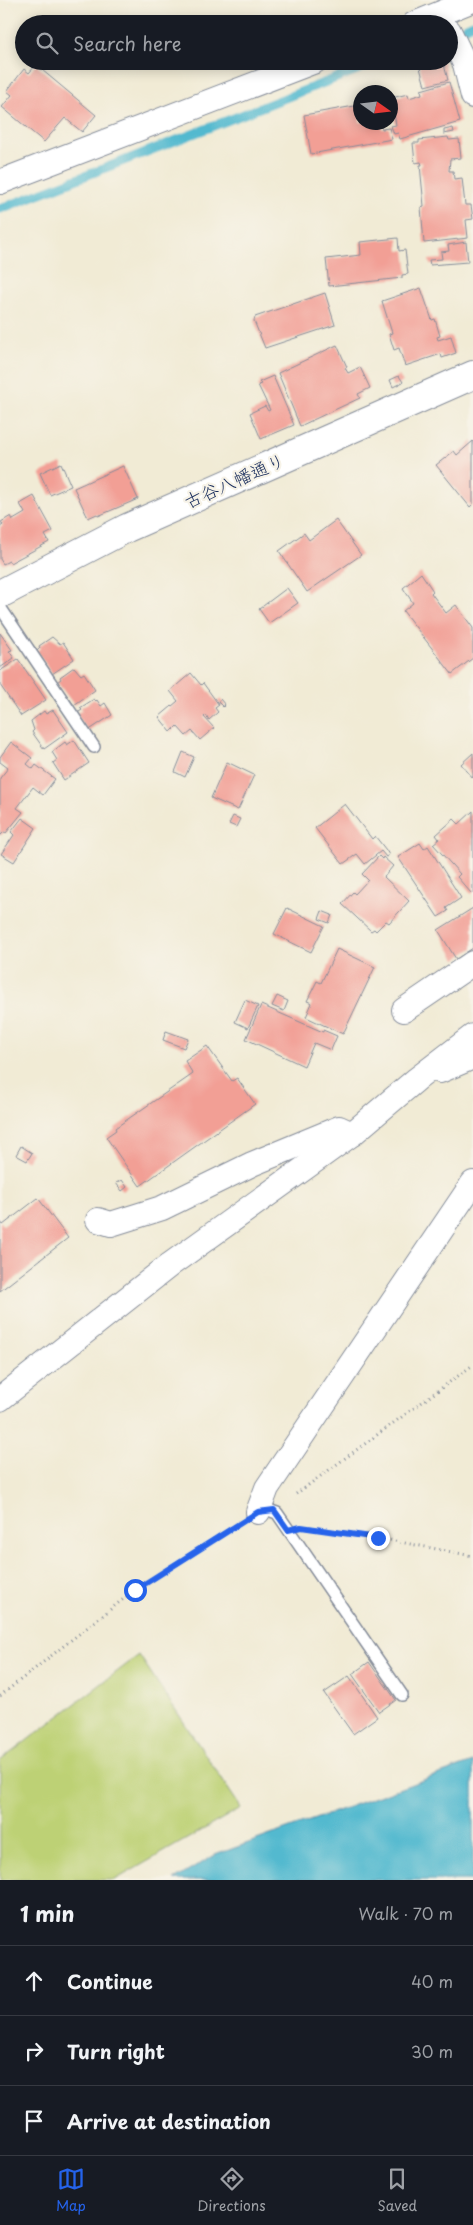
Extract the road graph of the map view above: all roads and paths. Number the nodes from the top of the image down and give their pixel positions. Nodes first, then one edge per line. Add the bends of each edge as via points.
1 (473, 0) edge
2 (455, 15) edge
3 (458, 50) edge
4 (292, 70) edge
5 (473, 96) edge
6 (0, 182) edge
7 (473, 375) edge
8 (0, 594) edge
9 (0, 607) edge
10 (94, 747) dead end
11 (473, 963) edge
12 (404, 1010) dead end
13 (473, 1036) edge
14 (473, 1058) edge
15 (417, 1079) junction
16 (352, 1134) junction
17 (473, 1183) edge
18 (98, 1220) dead end
19 (473, 1365) edge
20 (0, 1399) edge
21 (266, 1511) junction
22 (288, 1530) junction
23 (473, 1556) edge
24 (402, 1695) dead end
25 (0, 1696) edge

1 - 2 street
3 - 5 street
4 - 6 street
7 - 8 street, 古谷八幡通り via 127,528
9 - 10 lane
11 - 12 street
13 - 15 street
14 - 15 street
15 - 16 street
16 - 18 street via 339,1128 252,1164 162,1208 111,1224
16 - 20 street via 171,1264
17 - 21 street via 267,1488
19 - 21 path
21 - 22 lane
21 - 25 path via 135,1590
22 - 23 path via 301,1527
22 - 24 lane

